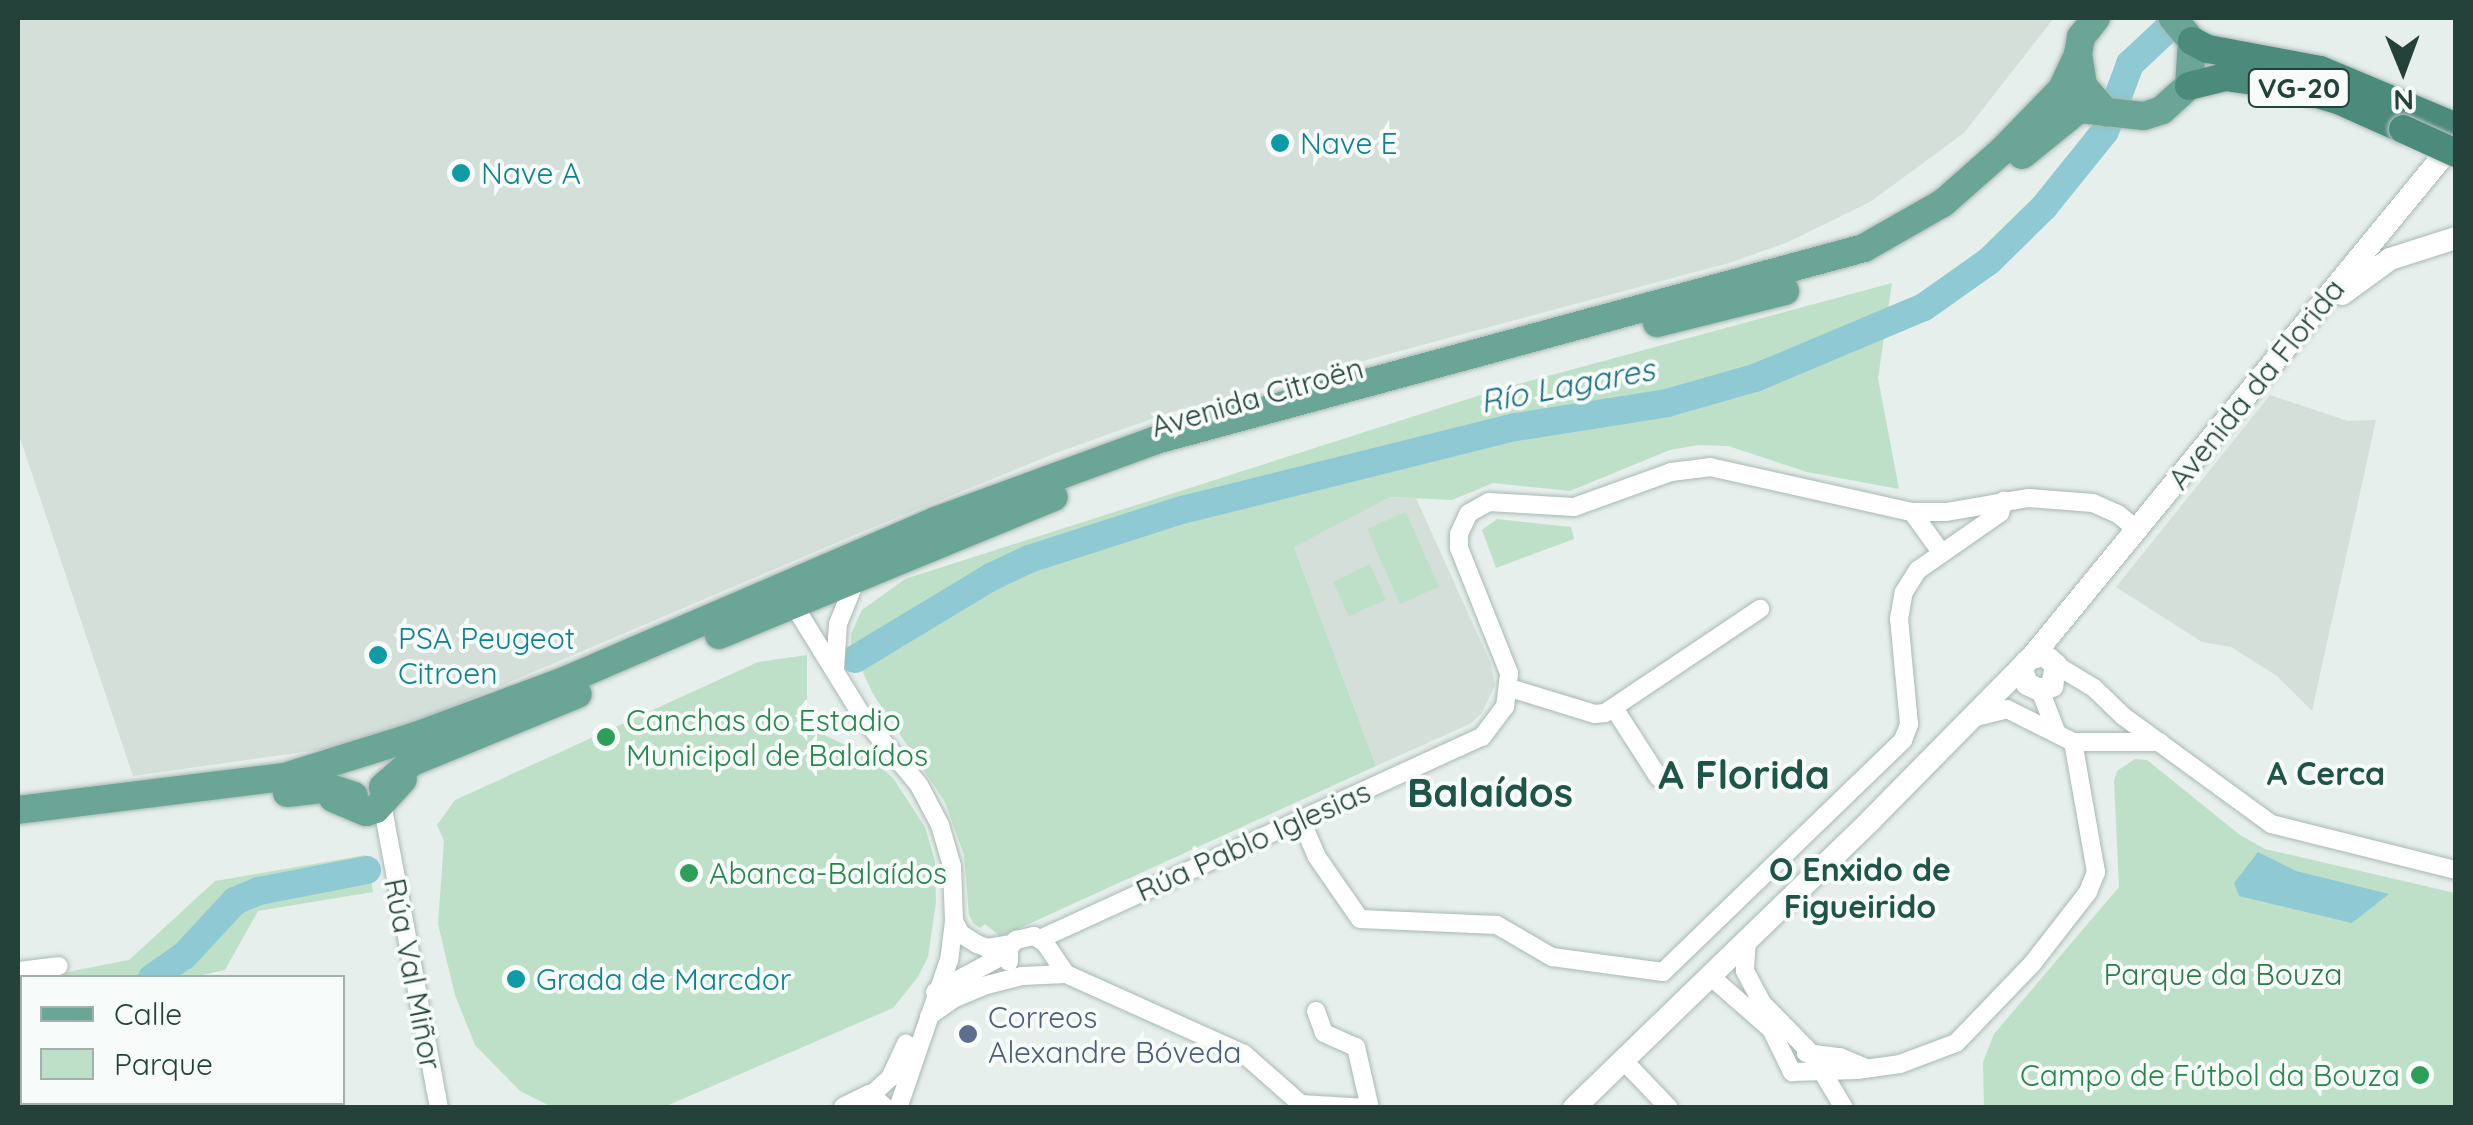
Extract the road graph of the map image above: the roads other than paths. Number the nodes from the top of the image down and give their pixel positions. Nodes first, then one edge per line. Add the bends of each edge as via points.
1 (2096, 18) edge
2 (2173, 18) edge
3 (2192, 41) junction
4 (2078, 54) junction
5 (2189, 86) junction
6 (2092, 107) junction
7 (2407, 117) junction
8 (2456, 127) edge
9 (2456, 140) edge
10 (2456, 153) edge
11 (2456, 238) edge
12 (2325, 299) junction
13 (2004, 501) junction
14 (1965, 509) junction
15 (1912, 512) junction
16 (2137, 530) junction
17 (1948, 546) junction
18 (853, 568) junction
19 (787, 595) junction
20 (1760, 609) dead end
21 (2041, 661) junction
22 (835, 670) junction
23 (1510, 688) junction
24 (2036, 690) junction
25 (1989, 698) junction
26 (2109, 705) junction
27 (1614, 708) junction
28 (1972, 719) junction
29 (2056, 732) junction
30 (416, 736) junction
31 (2078, 741) junction
32 (2161, 742) junction
33 (361, 766) junction
34 (1659, 778) dead end
35 (297, 783) junction
36 (375, 797) junction
37 (18, 810) edge
38 (1300, 820) junction
39 (18, 830) edge
40 (388, 848) junction
41 (2456, 870) edge
42 (954, 921) junction
43 (1747, 940) junction
44 (1044, 944) junction
45 (1010, 948) junction
46 (59, 966) dead end
47 (18, 971) edge
48 (1066, 974) junction
49 (1030, 975) junction
50 (1709, 975) junction
51 (938, 990) junction
52 (1738, 996) junction
53 (1762, 1004) junction
54 (1316, 1011) dead end
55 (926, 1018) junction
56 (1811, 1053) junction
57 (1782, 1054) junction
58 (1623, 1060) junction
59 (1860, 1069) junction
60 (1824, 1071) junction
61 (877, 1102) edge
62 (439, 1105) edge
63 (1843, 1105) edge
64 (845, 1108) edge
65 (898, 1108) edge
66 (1368, 1108) edge
67 (1574, 1108) edge
68 (1669, 1108) edge

1 - 4 main road, Avenida Citroën
2 - 3 main road
3 - 5 main road
3 - 7 highway, VG-20 via 2320,70
4 - 6 main road
4 - 18 main road, Avenida Citroën via 2062,89 2002,151 1943,204 1864,248 1156,440 952,516
5 - 6 main road via 2144,116
5 - 7 highway, VG-20 via 2224,77 2273,83
6 - 18 main road, Avenida Citroën via 2046,131 1929,234 1874,262 1243,432
7 - 8 highway, VG-20
7 - 10 highway, VG-20, bridge
9 - 12 main road, Avenida da Florida
11 - 12 main road via 2412,248
12 - 16 main road, Avenida da Florida
13 - 14 street
13 - 16 street via 2092,502
13 - 17 street via 2000,513
14 - 15 street
14 - 17 street via 1966,524
15 - 17 street
15 - 23 street via 1710,467 1672,472 1574,508 1489,502 1469,513 1459,548 1506,656
16 - 21 main road, Avenida da Florida via 2053,626
17 - 38 street via 1910,579 1900,604 1909,724 1903,740 1663,972 1552,957 1497,925 1360,920
18 - 19 main road, Avenida Citroën
18 - 22 street via 838,624
19 - 22 street
19 - 30 main road, Avenida Citroën
19 - 36 main road, Avenida Citroën via 412,762
20 - 27 street
21 - 24 main road via 2023,678
21 - 25 main road, Avenida da Florida
21 - 26 street via 2094,688
22 - 42 street via 931,806 952,866
23 - 27 street via 1595,714
23 - 38 street, Rúa Pablo Iglesias via 1496,724 1468,746
24 - 25 main road
24 - 29 street
25 - 28 main road, Avenida da Florida
26 - 31 street via 2100,729
26 - 32 street
27 - 34 street
28 - 29 street via 2007,710
28 - 43 main road, Avenida da Florida
29 - 31 street
30 - 33 main road
30 - 35 main road
31 - 32 street
31 - 59 street via 2096,872 2088,892 1956,1044 1900,1064
32 - 41 street via 2271,824
33 - 35 main road
33 - 36 main road via 380,771
35 - 36 main road
35 - 37 main road via 129,788
35 - 39 main road
36 - 40 street
36 - 40 street, Rúa Val Miñor
38 - 44 street, Rúa Pablo Iglesias
40 - 62 street, Rúa Val Miñor
42 - 45 street via 978,944
42 - 51 street
43 - 50 main road, Avenida da Florida
43 - 53 street via 1745,971
44 - 45 street via 1022,936
44 - 48 street
44 - 49 street via 1047,965
45 - 49 street via 1009,964
45 - 51 street
46 - 47 street
48 - 49 street
48 - 66 street via 1244,1054 1301,1104
49 - 55 street via 968,992
50 - 52 street
50 - 58 main road, Avenida da Florida
51 - 55 street
51 - 61 street via 921,1004
52 - 53 street
52 - 57 street via 1771,1029
53 - 56 street
54 - 66 street via 1324,1034 1356,1047
55 - 65 street
56 - 57 street
56 - 59 street via 1840,1057
56 - 60 street
57 - 60 street via 1792,1072
58 - 67 main road, Avenida da Florida
58 - 68 street
59 - 60 street
59 - 63 street
60 - 63 street
61 - 64 main road

